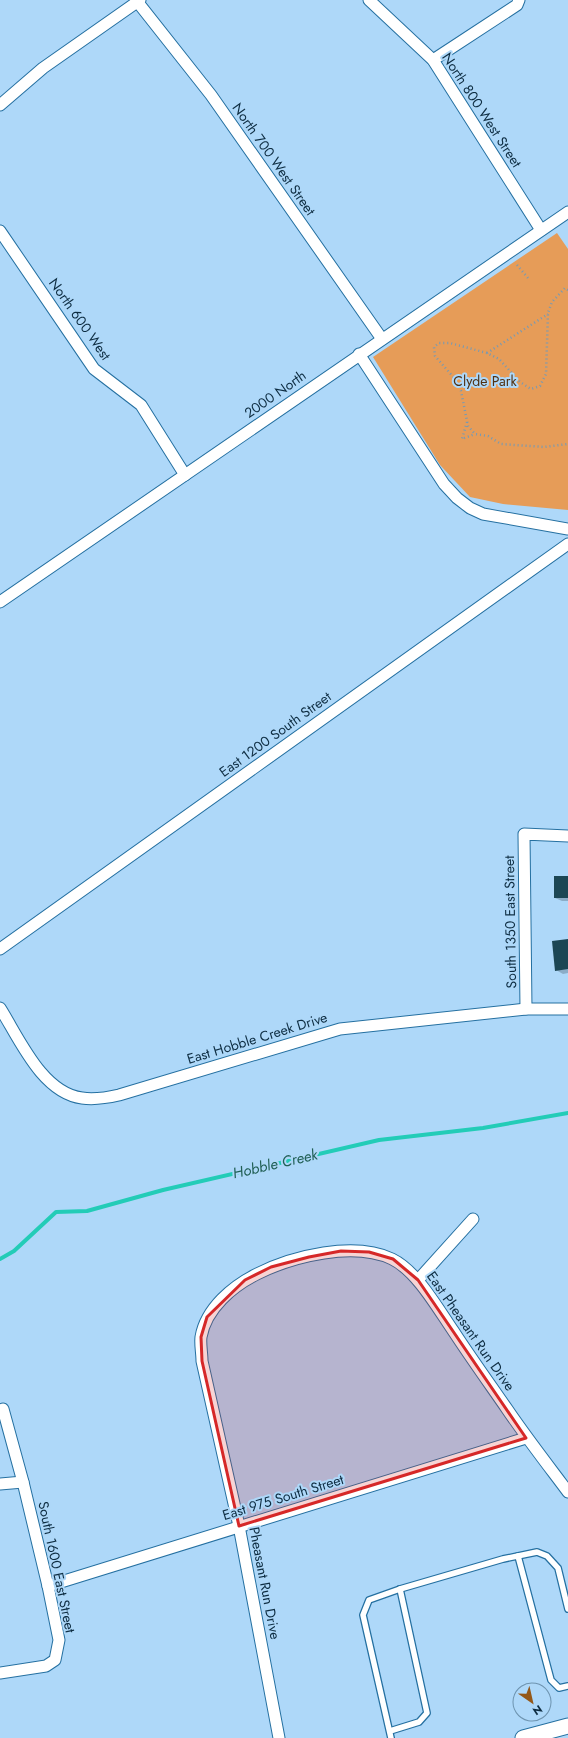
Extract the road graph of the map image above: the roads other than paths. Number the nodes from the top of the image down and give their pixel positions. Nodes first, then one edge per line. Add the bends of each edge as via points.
1 (369, 0) edge
2 (519, 0) edge
3 (138, 1) edge
4 (433, 60) junction
5 (0, 105) edge
6 (568, 212) edge
7 (542, 230) junction
8 (0, 232) edge
9 (382, 339) junction
10 (359, 354) junction
11 (185, 475) junction
12 (568, 529) edge
13 (568, 544) edge
14 (2, 598) edge
15 (568, 836) edge
16 (0, 949) edge
17 (0, 1008) edge
18 (526, 1009) junction
19 (568, 1009) edge
20 (473, 1219) dead end
21 (418, 1280) junction
22 (207, 1316) joint
23 (3, 1409) dead end
24 (526, 1438) junction
25 (23, 1482) junction
26 (0, 1484) edge
27 (568, 1492) edge
28 (239, 1526) junction
29 (518, 1556) junction
30 (48, 1586) junction
31 (400, 1589) junction
32 (568, 1608) edge
33 (0, 1673) edge
34 (568, 1686) edge
35 (568, 1726) edge
36 (390, 1731) junction
37 (279, 1738) edge
38 (391, 1738) edge
39 (523, 1738) edge

1 - 4 street, North 800 West Street
2 - 4 street via 517,5
3 - 5 street via 44,68
3 - 9 street, North 700 West Street via 211,96
4 - 7 street, North 800 West Street
6 - 7 street, 2000 North
7 - 9 street, 2000 North
8 - 11 street, North 600 West via 94,369 141,405
9 - 10 street, 2000 North
10 - 11 street, 2000 North
10 - 12 street via 439,477 457,498 483,514
11 - 14 street, 2000 North
13 - 16 street, East 1200 South Street
15 - 18 street, South 1350 East Street via 524,834
17 - 18 street, East Hobble Creek Drive via 46,1080 62,1091 80,1098 100,1099 340,1029
18 - 19 street, East Hobble Creek Drive
20 - 21 street
21 - 22 street, East Pheasant Run Drive via 392,1260 369,1252 335,1252 271,1267 245,1280 227,1294
21 - 24 street, East Pheasant Run Drive
22 - 28 street, Pheasant Run Drive via 201,1337 202,1361
23 - 25 street, South 1600 East Street
24 - 27 street, East Pheasant Run Drive
24 - 28 street, East 975 South Street
25 - 26 street
25 - 30 street, South 1600 East Street
28 - 30 street, East 975 South Street
28 - 37 street, Pheasant Run Drive
29 - 31 lane
29 - 32 lane via 537,1552 547,1556 558,1568
29 - 34 lane via 551,1680 559,1688
30 - 33 street, South 1600 East Street via 59,1640 54,1660 46,1666
31 - 36 lane via 369,1600 363,1615
31 - 36 lane via 427,1713 419,1722
35 - 39 street
36 - 38 lane

